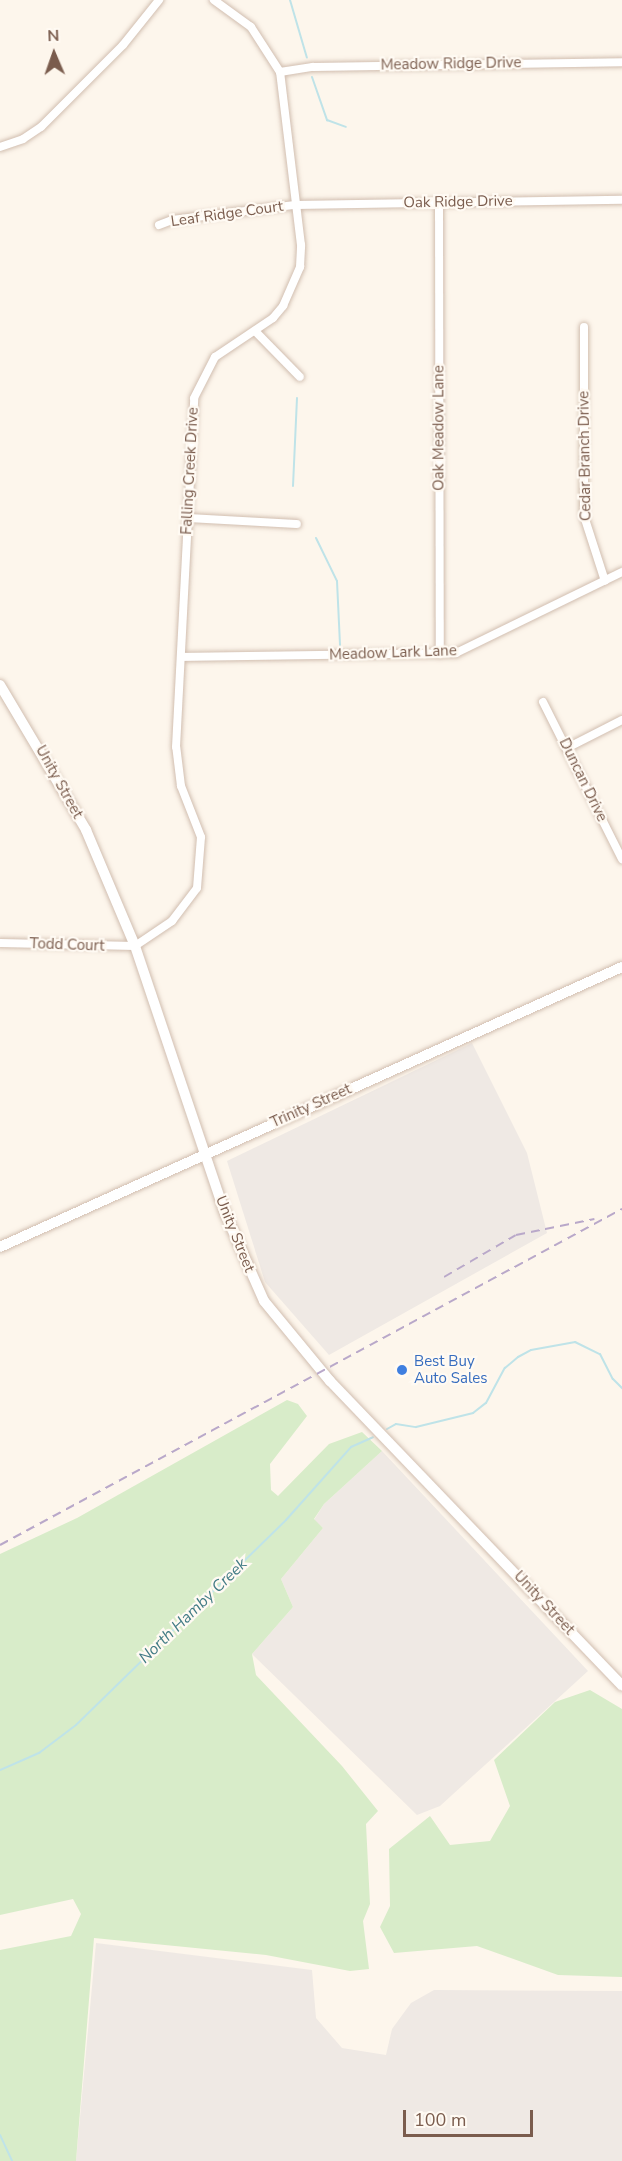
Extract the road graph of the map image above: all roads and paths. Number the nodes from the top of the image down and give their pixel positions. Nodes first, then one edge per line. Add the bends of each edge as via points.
1 (159, 0) edge
2 (213, 0) edge
3 (622, 62) edge
4 (280, 72) junction
5 (0, 147) edge
6 (622, 200) edge
7 (439, 202) junction
8 (295, 205) junction
9 (159, 225) dead end
10 (584, 327) dead end
11 (255, 331) junction
12 (300, 377) dead end
13 (188, 518) junction
14 (297, 524) dead end
15 (622, 572) edge
16 (605, 581) junction
17 (440, 654) junction
18 (181, 657) junction
19 (0, 685) edge
20 (543, 702) dead end
21 (622, 720) edge
22 (567, 748) junction
23 (622, 859) edge
24 (0, 943) edge
25 (135, 946) junction
26 (622, 967) edge
27 (205, 1155) junction
28 (0, 1247) edge
29 (622, 1685) edge

1 - 5 street via 123,45 41,127
2 - 4 street, Falling Creek Drive via 250,27
3 - 4 street, Meadow Ridge Drive via 313,67
4 - 8 street, Falling Creek Drive
6 - 7 street, Oak Ridge Drive
7 - 8 street, Oak Ridge Drive
7 - 17 street, Oak Meadow Lane
8 - 9 street, Leaf Ridge Court via 172,220
8 - 11 street, Falling Creek Drive via 301,245 293,288 273,318
10 - 16 street, Cedar Branch Drive via 584,516
11 - 12 street
11 - 13 street, Falling Creek Drive via 215,357 197,391 190,433
13 - 14 street
13 - 18 street, Falling Creek Drive
15 - 16 street, Meadow Lark Lane
16 - 17 street, Meadow Lark Lane via 470,649
17 - 18 street, Meadow Lark Lane
18 - 25 street, Falling Creek Drive via 177,766 198,824 201,867 197,888 172,921
19 - 25 street, Unity Street via 86,830
20 - 22 street, Duncan Drive
21 - 22 street
22 - 23 street, Duncan Drive
24 - 25 street, Todd Court
25 - 27 street, Unity Street
26 - 27 street, Trinity Street
27 - 28 street, Trinity Street
27 - 29 street, Unity Street via 249,1271 284,1328

